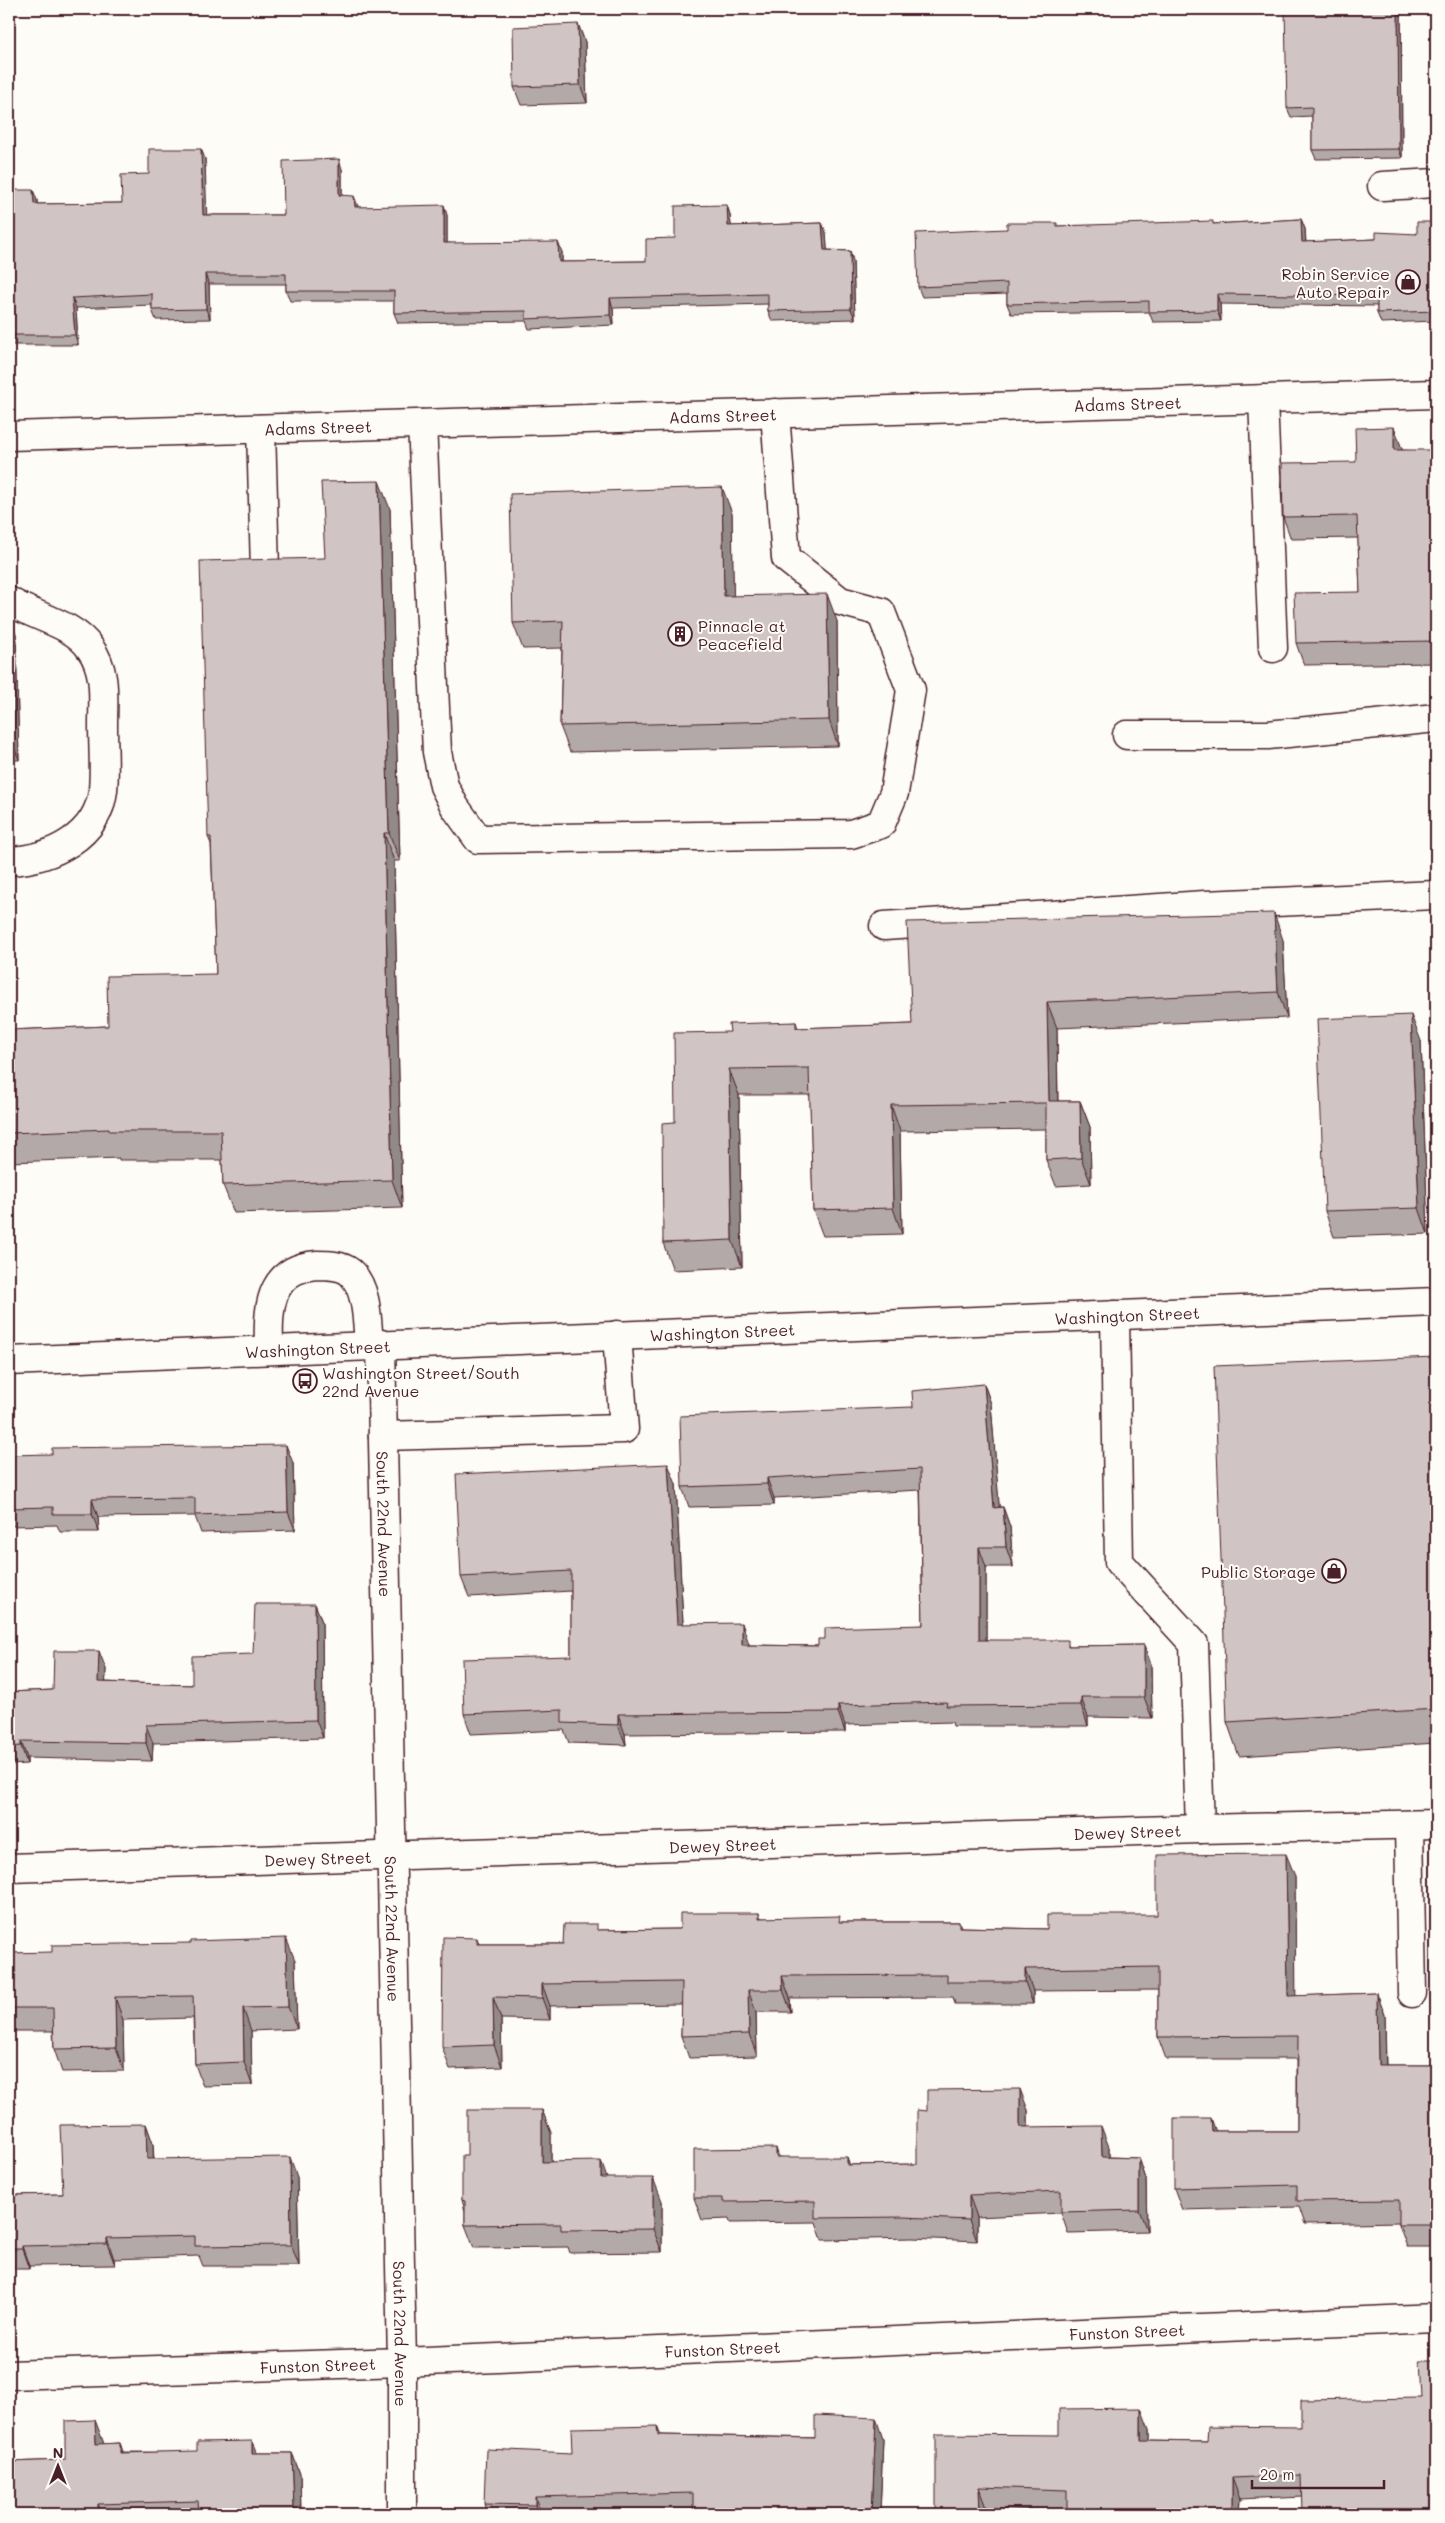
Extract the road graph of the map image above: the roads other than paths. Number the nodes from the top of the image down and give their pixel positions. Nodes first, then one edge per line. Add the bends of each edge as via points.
1 (1436, 183) edge
2 (1382, 186) dead end
3 (1436, 394) edge
4 (1263, 399) junction
5 (775, 413) junction
6 (422, 424) junction
7 (261, 429) junction
8 (9, 436) edge
9 (265, 568) edge
10 (9, 601) edge
11 (1273, 648) dead end
12 (1436, 718) edge
13 (1127, 735) dead end
14 (9, 861) edge
15 (1436, 895) edge
16 (884, 926) dead end
17 (1436, 1302) edge
18 (1115, 1315) junction
19 (617, 1335) junction
20 (375, 1345) junction
21 (269, 1349) junction
22 (9, 1361) edge
23 (383, 1436) junction
24 (1436, 1824) edge
25 (1409, 1825) junction
26 (1200, 1830) junction
27 (391, 1854) junction
28 (9, 1868) edge
29 (1412, 1993) dead end
30 (1436, 2318) edge
31 (402, 2362) junction
32 (9, 2375) edge
33 (402, 2514) edge

1 - 2 street
3 - 4 street, Adams Street
4 - 5 street, Adams Street
4 - 11 street
5 - 6 street, Adams Street
5 - 6 street via 786,558 840,602 881,612 911,690 894,793 881,824 851,834 478,839 444,786 437,752
6 - 7 street, Adams Street
7 - 8 street, Adams Street
7 - 9 street
10 - 14 street via 72,632 90,648 103,674 103,791 94,820 78,837 56,851 31,860
12 - 13 street via 1268,735
15 - 16 street via 1205,905
17 - 18 street, Washington Street
18 - 19 street, Washington Street
18 - 26 street via 1119,1562 1194,1644
19 - 20 street, Washington Street
19 - 23 street via 624,1429
20 - 21 street, Washington Street
20 - 21 street, South 22nd Avenue via 365,1301 358,1286 350,1272 330,1264 307,1266 287,1274 274,1293 268,1314
20 - 23 street, South 22nd Avenue
21 - 22 street, Washington Street
23 - 27 street, South 22nd Avenue
24 - 25 street, Dewey Street
25 - 26 street, Dewey Street
25 - 29 street
26 - 27 street, Dewey Street
27 - 28 street, Dewey Street
27 - 31 street, South 22nd Avenue
30 - 31 street, Funston Street
31 - 32 street, Funston Street
31 - 33 street, South 22nd Avenue

